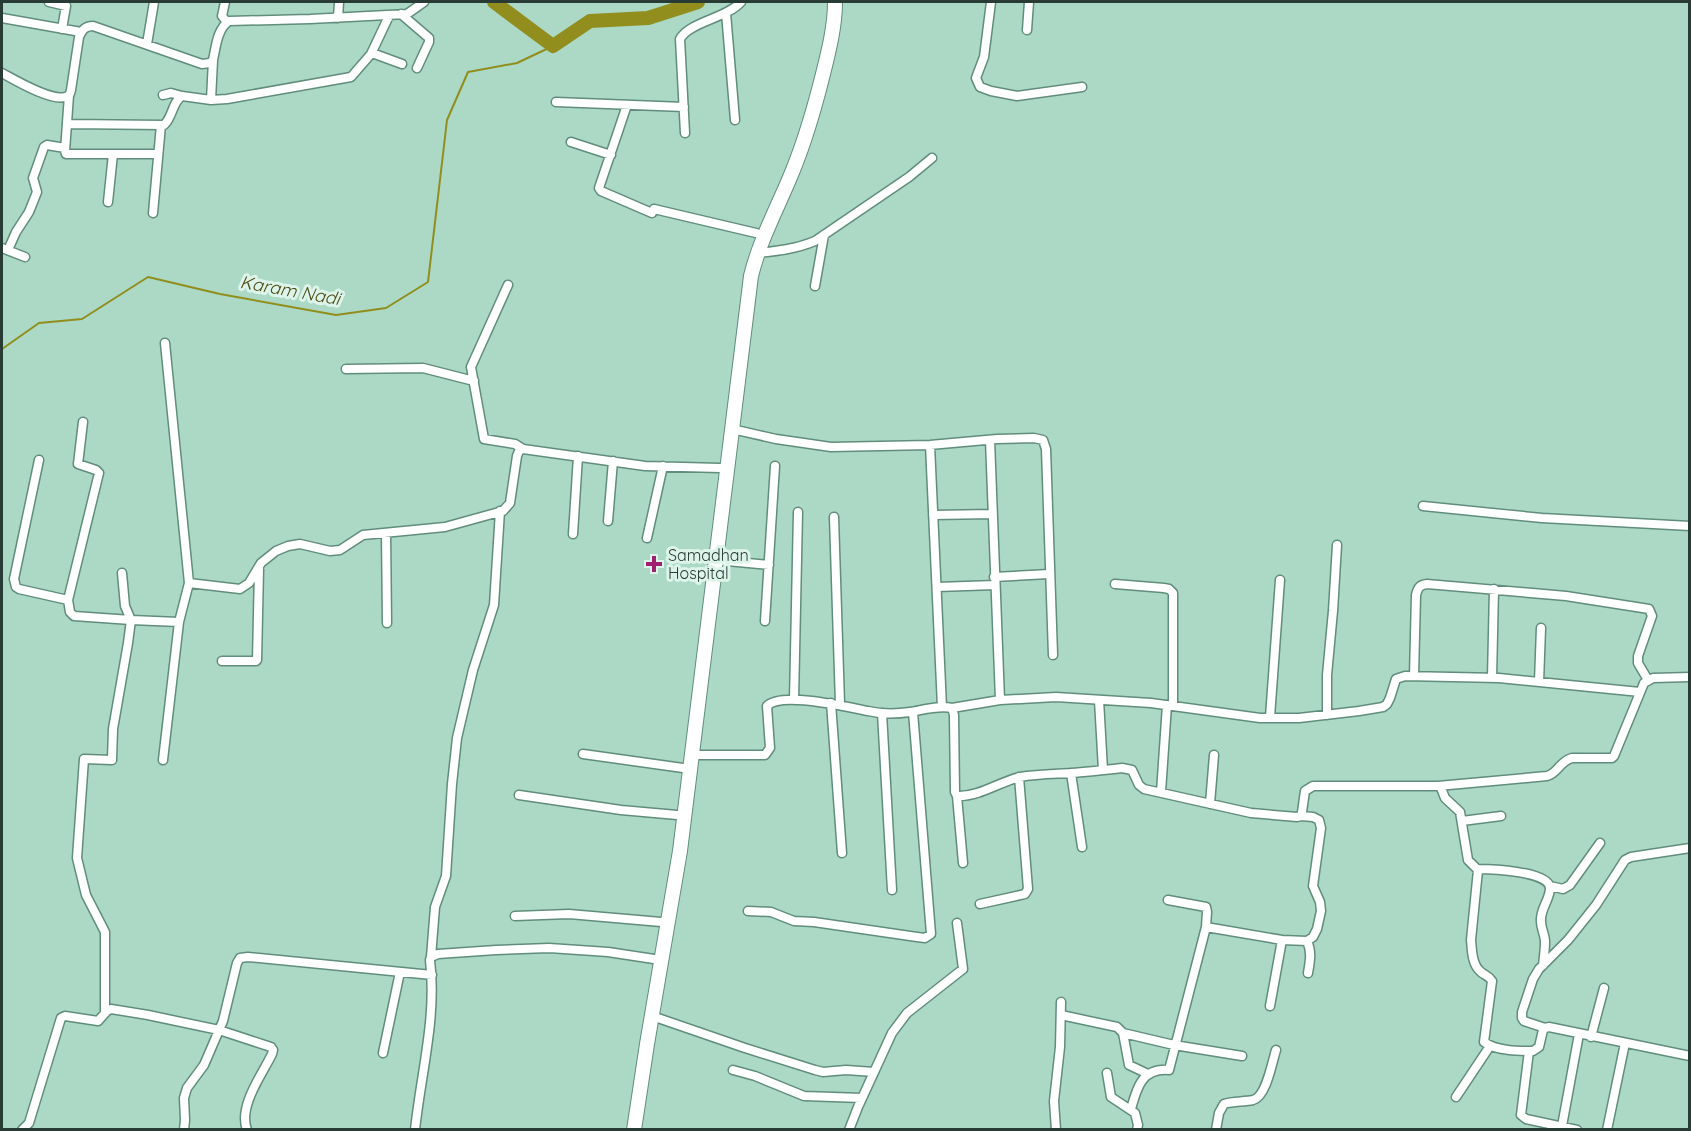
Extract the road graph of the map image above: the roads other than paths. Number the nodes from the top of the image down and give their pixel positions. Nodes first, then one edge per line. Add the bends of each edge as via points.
1 (49, 2) edge
2 (154, 2) edge
3 (225, 2) edge
4 (339, 2) edge
5 (424, 2) edge
6 (741, 2) edge
7 (991, 2) edge
8 (1029, 2) edge
9 (830, 6) edge
10 (726, 13) junction
11 (401, 14) junction
12 (389, 15) junction
13 (2, 18) edge
14 (338, 18) junction
15 (227, 22) junction
16 (62, 29) junction
17 (1027, 30) dead end
18 (81, 32) junction
19 (147, 44) junction
20 (372, 53) junction
21 (213, 60) junction
22 (402, 64) dead end
23 (417, 68) dead end
24 (2, 73) edge
25 (1082, 87) dead end
26 (69, 94) junction
27 (163, 95) dead end
28 (182, 96) junction
29 (211, 100) junction
30 (556, 102) dead end
31 (627, 105) junction
32 (684, 107) junction
33 (735, 120) dead end
34 (68, 124) junction
35 (161, 125) junction
36 (686, 133) dead end
37 (571, 142) dead end
38 (65, 148) junction
39 (113, 154) junction
40 (158, 154) junction
41 (611, 155) junction
42 (932, 158) dead end
43 (108, 202) dead end
44 (153, 213) dead end
45 (756, 233) junction
46 (824, 235) junction
47 (5, 249) edge
48 (758, 252) junction
49 (25, 257) dead end
50 (508, 285) dead end
51 (815, 286) dead end
52 (165, 343) dead end
53 (346, 369) dead end
54 (474, 381) junction
55 (83, 422) dead end
56 (732, 429) junction
57 (990, 440) junction
58 (930, 445) junction
59 (523, 449) junction
60 (578, 456) junction
61 (39, 460) dead end
62 (613, 461) junction
63 (663, 466) junction
64 (775, 466) dead end
65 (720, 468) junction
66 (1423, 506) dead end
67 (500, 512) junction
68 (798, 512) dead end
69 (992, 514) junction
70 (933, 515) junction
71 (834, 517) dead end
72 (608, 521) dead end
73 (1689, 526) edge
74 (386, 533) junction
75 (573, 534) dead end
76 (647, 538) dead end
77 (1337, 544) dead end
78 (716, 560) junction
79 (769, 565) junction
80 (259, 566) junction
81 (122, 573) dead end
82 (1050, 574) junction
83 (1280, 580) dead end
84 (994, 581) junction
85 (189, 583) junction
86 (1115, 584) dead end
87 (937, 588) junction
88 (1494, 589) junction
89 (68, 600) junction
90 (131, 620) junction
91 (765, 621) dead end
92 (179, 622) junction
93 (387, 623) dead end
94 (1541, 628) dead end
95 (1053, 655) dead end
96 (222, 662) dead end
97 (1413, 676) junction
98 (1689, 677) edge
99 (1492, 678) junction
100 (1648, 680) junction
101 (1539, 682) junction
102 (1640, 692) junction
103 (794, 700) junction
104 (1000, 700) junction
105 (1099, 700) junction
106 (835, 703) junction
107 (1170, 706) junction
108 (947, 707) junction
109 (913, 712) junction
110 (882, 713) junction
111 (1327, 715) junction
112 (1270, 717) junction
113 (583, 754) dead end
114 (692, 755) junction
115 (1214, 755) dead end
116 (163, 760) dead end
117 (683, 768) junction
118 (1103, 770) junction
119 (1071, 773) junction
120 (1019, 777) junction
121 (1438, 786) junction
122 (1161, 792) junction
123 (519, 795) dead end
124 (957, 796) junction
125 (1210, 804) junction
126 (677, 815) junction
127 (1300, 816) junction
128 (1501, 816) dead end
129 (1462, 821) junction
130 (1600, 843) dead end
131 (1082, 847) dead end
132 (1689, 848) edge
133 (842, 853) dead end
134 (963, 864) dead end
135 (1474, 866) junction
136 (1550, 886) junction
137 (892, 890) dead end
138 (669, 899) junction
139 (1168, 900) dead end
140 (980, 904) dead end
141 (748, 911) dead end
142 (515, 916) dead end
143 (661, 922) junction
144 (957, 923) dead end
145 (1206, 927) junction
146 (1281, 940) junction
147 (1307, 941) junction
148 (431, 957) junction
149 (654, 959) junction
150 (1543, 965) junction
151 (400, 972) junction
152 (1308, 973) dead end
153 (432, 975) junction
154 (1604, 988) dead end
155 (1061, 1002) dead end
156 (1270, 1006) dead end
157 (105, 1013) junction
158 (1061, 1015) junction
159 (652, 1016) junction
160 (1545, 1028) junction
161 (219, 1030) junction
162 (1123, 1033) junction
163 (1579, 1034) junction
164 (1591, 1037) junction
165 (1625, 1043) junction
166 (1175, 1044) junction
167 (1490, 1046) junction
168 (1276, 1050) dead end
169 (1529, 1051) junction
170 (383, 1053) dead end
171 (1242, 1056) dead end
172 (1689, 1056) edge
173 (733, 1070) dead end
174 (874, 1072) junction
175 (1107, 1073) dead end
176 (1148, 1074) junction
177 (1456, 1097) dead end
178 (862, 1098) junction
179 (1131, 1110) junction
180 (1562, 1126) junction
181 (22, 1130) edge
182 (184, 1130) edge
183 (247, 1130) edge
184 (415, 1130) edge
185 (626, 1130) edge
186 (634, 1130) edge
187 (849, 1130) edge
188 (1056, 1130) edge
189 (1137, 1130) edge
190 (1216, 1130) edge
191 (1576, 1130) edge
192 (1607, 1130) edge

1 - 16 street via 65,5
2 - 19 street
3 - 15 street via 223,17
4 - 14 street
5 - 11 street
6 - 10 street
7 - 25 street via 984,57 976,78 980,87 1017,96
8 - 17 street
9 - 45 main road via 795,140
9 - 48 main road via 830,49 811,121
10 - 32 street via 681,36
10 - 33 street
11 - 12 street
11 - 23 street via 430,40
12 - 14 street
12 - 20 street
13 - 16 street
14 - 15 street
15 - 21 street
16 - 18 street
18 - 19 street via 93,26
18 - 26 street
19 - 21 street via 202,64
20 - 22 street
20 - 29 street via 351,78
21 - 29 street
24 - 26 street via 52,97
26 - 34 street
27 - 28 street
28 - 29 street
28 - 35 street via 167,123
30 - 31 street
31 - 32 street
31 - 41 street
32 - 36 street
34 - 35 street
34 - 38 street
35 - 40 street
37 - 41 street
38 - 39 street via 68,154
38 - 47 street via 44,147 33,178 37,192
39 - 40 street
39 - 43 street
40 - 44 street
41 - 45 street via 600,190 653,211
42 - 46 street
45 - 65 main road via 741,292
46 - 48 street via 805,245
46 - 51 street
47 - 49 street
48 - 56 main road via 748,296
50 - 54 street via 472,364
52 - 85 street
53 - 54 street via 423,368
54 - 59 street via 484,439
55 - 89 street via 78,464 96,470 99,475
56 - 58 street via 818,446
56 - 78 main road
57 - 58 street
57 - 69 street
57 - 82 street via 1043,440
58 - 70 street
59 - 60 street
59 - 67 street via 517,456 510,503
60 - 62 street
60 - 75 street
61 - 89 street via 14,583 20,589
62 - 63 street
62 - 72 street
63 - 65 street
63 - 76 street
64 - 79 street
65 - 117 main road
66 - 73 street via 1542,518
67 - 74 street via 445,527
67 - 148 street via 494,605 457,738 446,876 435,907
68 - 103 street
69 - 70 street
69 - 84 street
70 - 87 street
71 - 106 street
74 - 80 street via 361,536 340,550 288,546
74 - 93 street
77 - 111 street
78 - 79 street
78 - 114 main road
79 - 91 street
80 - 85 street via 249,583 240,589
80 - 96 street via 257,661
81 - 90 street via 125,606
82 - 84 street
82 - 95 street
83 - 112 street
84 - 87 street
84 - 104 street
85 - 92 street
86 - 107 street via 1164,588 1173,593
87 - 108 street
88 - 97 street via 1427,584 1417,588
88 - 99 street
88 - 100 street via 1649,609 1652,616 1638,656
89 - 90 street via 74,616
90 - 92 street
90 - 157 street via 113,729 112,760 83,759 81,781 77,858 86,895 105,932
92 - 116 street
94 - 101 street
97 - 99 street
97 - 111 street via 1396,680 1388,704 1383,707
98 - 100 street
99 - 101 street
100 - 102 street
101 - 102 street
102 - 121 street via 1612,758 1572,758 1546,776
103 - 106 street
103 - 114 street via 773,701 767,706 770,748 765,755
104 - 105 street
104 - 108 street
105 - 107 street
105 - 118 street
106 - 110 street
106 - 133 street
107 - 112 street
107 - 122 street
108 - 109 street
108 - 124 street via 954,714
109 - 110 street
109 - 141 street via 931,934 917,937
110 - 137 street
111 - 112 street
113 - 117 street
114 - 138 main road
115 - 125 street
117 - 126 main road
118 - 119 street
118 - 122 street via 1132,770 1138,785
119 - 120 street
119 - 131 street
120 - 124 street
120 - 140 street via 1028,889 1024,894
121 - 127 street via 1313,786 1306,788
121 - 129 street via 1460,812
122 - 125 street
123 - 126 street
124 - 134 street
125 - 127 street via 1251,813
126 - 138 main road
127 - 147 street via 1319,820 1321,828 1313,886 1320,902 1320,918 1313,937
128 - 129 street
129 - 135 street via 1467,857
130 - 136 street via 1570,885 1563,889
132 - 150 street via 1626,860 1596,905
135 - 136 street via 1536,876
135 - 167 street via 1472,948 1475,966 1492,981 1484,1037
136 - 150 street via 1541,920 1545,942
138 - 143 main road
138 - 159 main road
139 - 145 street via 1206,907
142 - 143 street via 569,914
143 - 149 main road
144 - 174 street via 963,969 907,1013 892,1033
145 - 146 street
145 - 166 street
146 - 147 street
146 - 156 street
147 - 152 street via 1311,948
148 - 149 street via 528,948
148 - 153 street
149 - 185 main road
150 - 160 street via 1533,979 1521,1016 1524,1021
151 - 153 street
151 - 161 street via 240,958
151 - 170 street
153 - 184 street via 431,1016
154 - 164 street
155 - 158 street
157 - 161 street via 114,1009
157 - 181 street via 98,1021 61,1018 28,1124
158 - 162 street via 1117,1027
158 - 188 street via 1054,1101
159 - 174 street via 815,1070
159 - 186 main road
160 - 163 street
160 - 169 street via 1539,1047
161 - 182 street via 204,1065 187,1088
161 - 183 street via 273,1050 246,1106
162 - 166 street
162 - 176 street via 1129,1065
163 - 164 street
163 - 180 street
164 - 165 street
165 - 172 street
165 - 192 street
166 - 171 street
166 - 176 street via 1169,1070 1156,1069
167 - 169 street
167 - 177 street
168 - 190 street via 1259,1097 1224,1104
169 - 180 street via 1521,1115
173 - 178 street via 804,1096
174 - 178 street
175 - 179 street via 1112,1097
176 - 179 street via 1138,1086
178 - 187 street
179 - 189 street via 1137,1117
180 - 191 street

